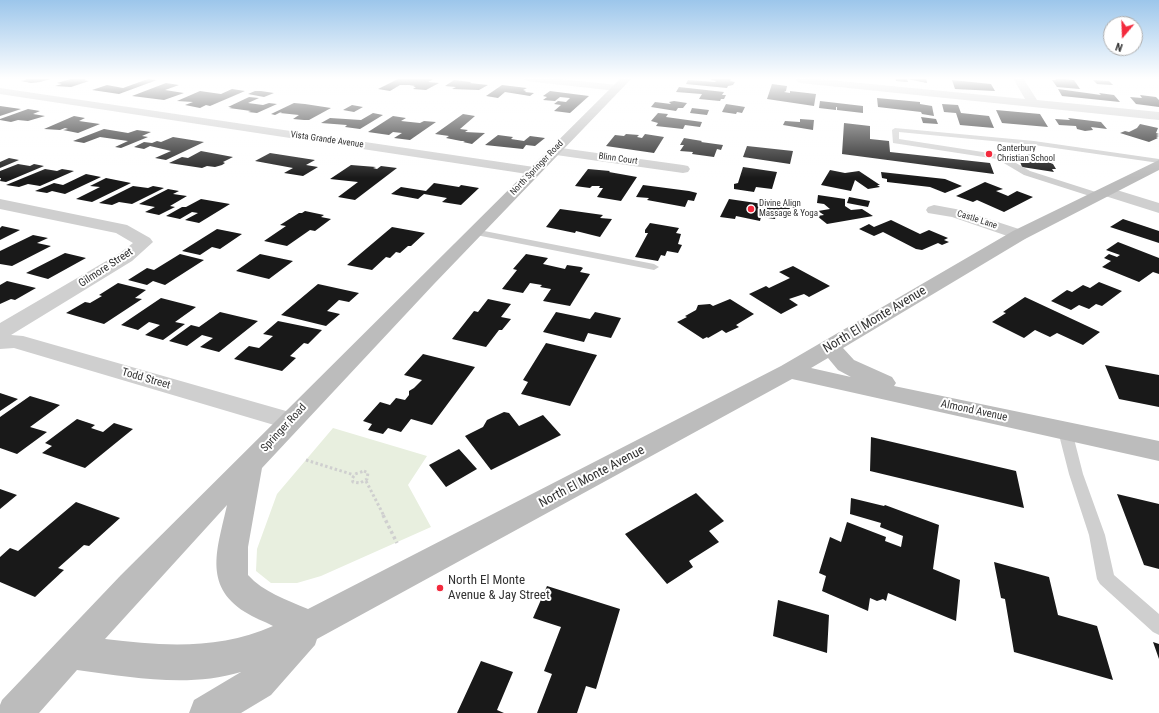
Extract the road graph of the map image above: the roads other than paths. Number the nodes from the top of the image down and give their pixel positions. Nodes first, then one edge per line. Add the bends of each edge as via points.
1 (135, 111) edge
2 (593, 111) edge
3 (1113, 111) edge
4 (1159, 116) edge
5 (554, 150) junction
6 (1159, 161) edge
7 (1159, 164) edge
8 (683, 169) dead end
9 (534, 171) junction
10 (1103, 194) junction
11 (0, 204) edge
12 (499, 207) joint
13 (1159, 208) edge
14 (934, 210) dead end
15 (474, 232) junction
16 (1019, 235) junction
17 (654, 267) dead end
18 (0, 332) edge
19 (0, 342) edge
20 (830, 347) junction
21 (789, 371) junction
22 (934, 402) junction
23 (291, 421) junction
24 (1065, 431) junction
25 (1159, 451) edge
26 (249, 466) junction
27 (309, 626) junction
28 (1159, 626) edge
29 (72, 652) junction
30 (258, 682) junction
31 (15, 713) edge
32 (207, 713) edge
33 (243, 713) edge

1 - 9 street, Vista Grande Avenue
2 - 5 main road, North Springer Road
3 - 4 street
5 - 8 street, Blinn Court
5 - 9 main road, North Springer Road
6 - 10 lane via 1034,143 895,130 896,141 999,157 1026,173
7 - 10 main road, North El Monte Avenue
9 - 12 main road, North Springer Road
10 - 13 street
10 - 16 main road, North El Monte Avenue
11 - 18 street, Gilmore Street via 121,229 144,242 126,257
12 - 15 main road, Springer Road
14 - 16 street, Castle Lane via 956,213
15 - 17 lane
15 - 23 main road, Springer Road
16 - 20 main road, North El Monte Avenue
19 - 23 street, Todd Street via 15,341
20 - 21 main road, North El Monte Avenue
20 - 22 main road via 846,364 856,370
21 - 22 main road, Almond Avenue
21 - 27 main road, North El Monte Avenue
22 - 24 main road, Almond Avenue
23 - 26 main road, Springer Road
24 - 25 main road, Almond Avenue
24 - 28 lane via 1076,474 1097,535 1106,579
26 - 27 main road via 233,547 233,580 242,591 257,602
26 - 29 main road, Springer Road via 132,585
27 - 29 main road, North El Monte Avenue via 263,647 225,659 187,664
27 - 30 main road
29 - 31 main road
30 - 32 main road
30 - 33 street

